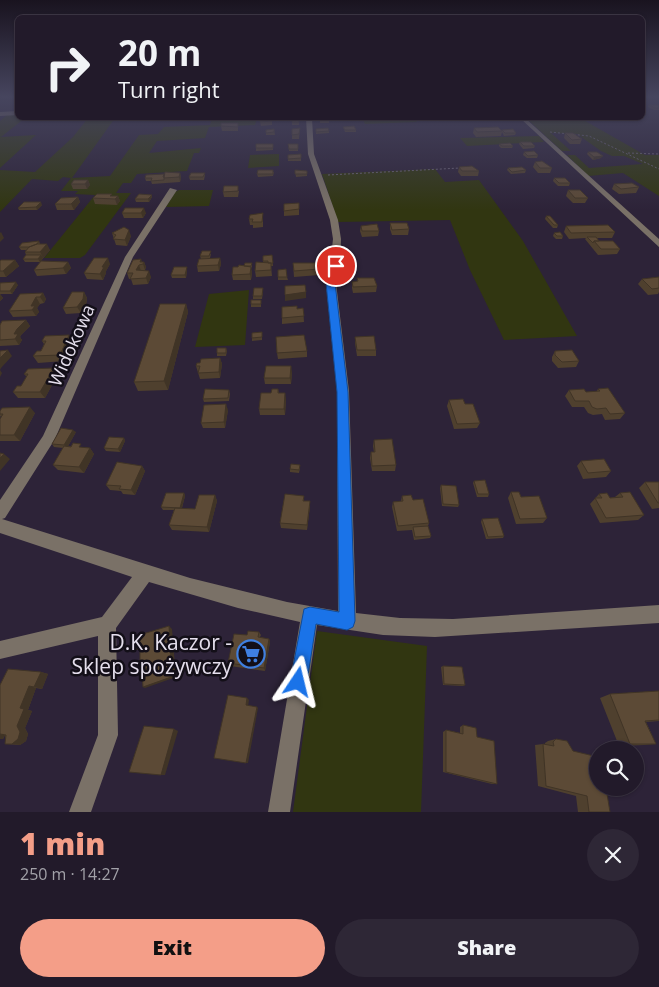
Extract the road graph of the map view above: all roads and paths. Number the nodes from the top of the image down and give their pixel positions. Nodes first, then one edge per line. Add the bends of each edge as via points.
1 (310, 135) edge
2 (542, 135) edge
3 (584, 135) edge
4 (625, 153) junction
5 (659, 154) edge
6 (460, 168) edge
7 (659, 169) edge
8 (319, 175) junction
9 (173, 190) dead end
10 (659, 244) edge
11 (0, 513) edge
12 (0, 526) edge
13 (146, 572) junction
14 (659, 614) edge
15 (310, 615) junction
16 (347, 621) junction
17 (107, 625) junction
18 (0, 650) edge
19 (80, 812) edge
20 (279, 812) edge

1 - 8 street
2 - 10 street
3 - 4 path
4 - 5 path
4 - 7 path
6 - 8 path
8 - 16 street via 337,239 336,266 331,283 342,392
9 - 11 street, Widokowa via 129,257 48,439
12 - 13 street
13 - 15 street
13 - 17 street
14 - 16 street via 442,627 386,626
15 - 16 street
15 - 20 street
17 - 18 street
17 - 19 street via 108,735

